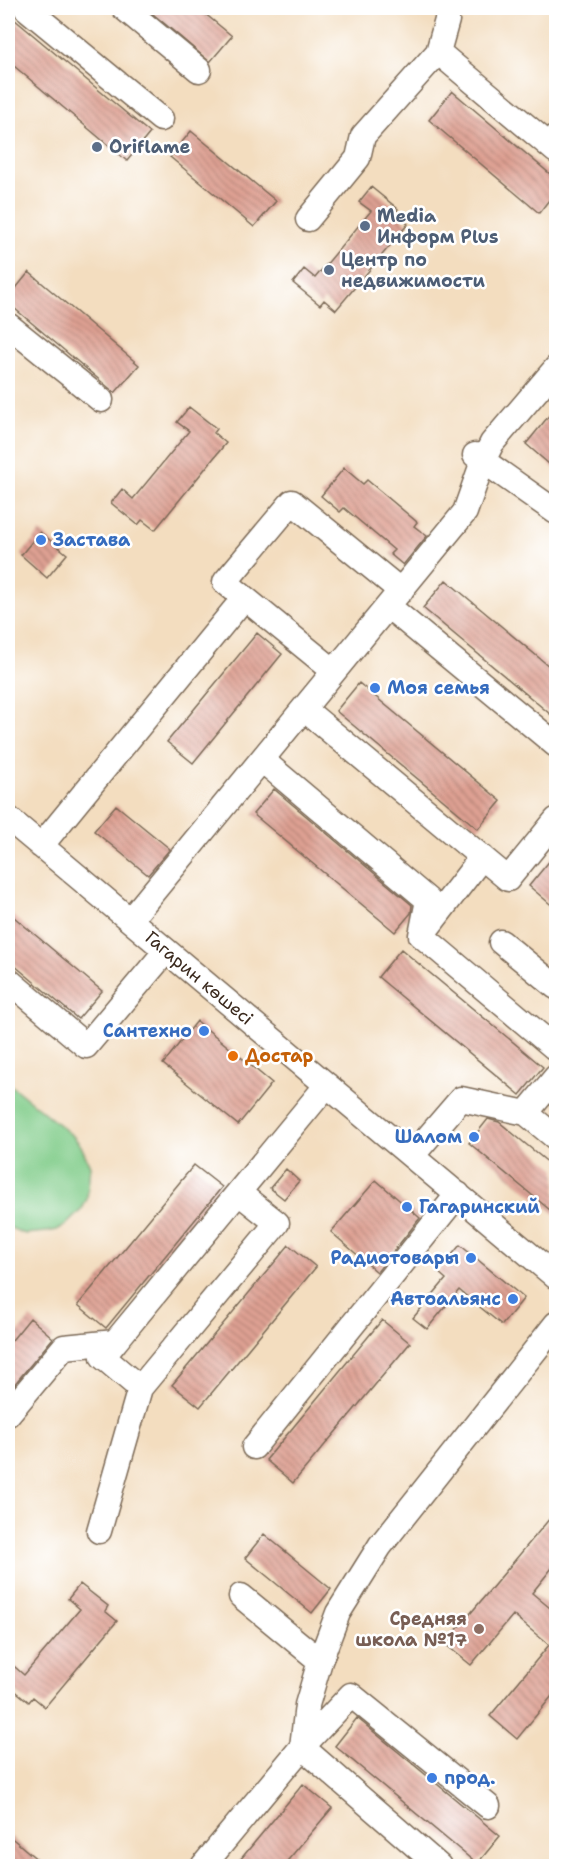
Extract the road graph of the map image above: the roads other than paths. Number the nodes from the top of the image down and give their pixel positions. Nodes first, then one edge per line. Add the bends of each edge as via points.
1 (26, 8) edge
2 (124, 8) edge
3 (446, 12) edge
4 (438, 52) junction
5 (199, 70) dead end
6 (161, 119) dead end
7 (556, 151) edge
8 (308, 219) dead end
9 (8, 325) edge
10 (556, 368) edge
11 (100, 400) dead end
12 (479, 458) junction
13 (556, 512) edge
14 (244, 598) junction
15 (395, 599) junction
16 (334, 671) junction
17 (304, 709) junction
18 (556, 745) edge
19 (262, 760) junction
20 (556, 820) edge
21 (12, 830) edge
22 (41, 846) junction
23 (482, 857) junction
24 (130, 920) junction
25 (421, 935) junction
26 (501, 942) dead end
27 (166, 951) junction
28 (8, 980) edge
29 (556, 987) edge
30 (556, 1049) edge
31 (556, 1077) edge
32 (327, 1085) junction
33 (526, 1113) junction
34 (556, 1138) edge
35 (412, 1156) junction
36 (239, 1193) junction
37 (458, 1194) junction
38 (556, 1277) edge
39 (556, 1324) edge
40 (116, 1342) junction
41 (140, 1388) junction
42 (8, 1414) edge
43 (254, 1447) dead end
44 (99, 1531) dead end
45 (241, 1596) dead end
46 (320, 1661) junction
47 (302, 1748) junction
48 (488, 1806) dead end
49 (203, 1866) edge
50 (439, 1866) edge

1 - 6 street
2 - 5 street
3 - 4 street
4 - 7 street
4 - 8 street via 363,136 358,158
9 - 11 street
10 - 12 street
12 - 13 street
12 - 15 street via 465,512
14 - 15 street via 225,582 292,502
14 - 16 street
14 - 22 street
15 - 16 street
15 - 18 street
16 - 17 street
17 - 19 street
17 - 23 street
19 - 24 street
19 - 25 street via 428,900
20 - 23 street via 508,879
21 - 22 street, Гагарин көшесі
22 - 24 street, Гагарин көшесі
23 - 25 street
24 - 27 street, Гагарин көшесі
25 - 30 street
26 - 29 street
27 - 28 street via 86,1046
27 - 32 street, Гагарин көшесі
31 - 33 street
32 - 35 street, Гагарин көшесі
32 - 36 street
33 - 34 street
33 - 35 street via 460,1099
35 - 37 street, Гагарин көшесі
36 - 40 street
36 - 41 street via 277,1223
37 - 38 street, Гагарин көшесі
37 - 43 street
39 - 46 street via 380,1546 338,1613
40 - 41 street via 103,1357
40 - 42 street via 64,1347
41 - 44 street
45 - 46 street
46 - 47 street via 307,1705
47 - 48 street via 351,1695
47 - 49 street
47 - 50 street

